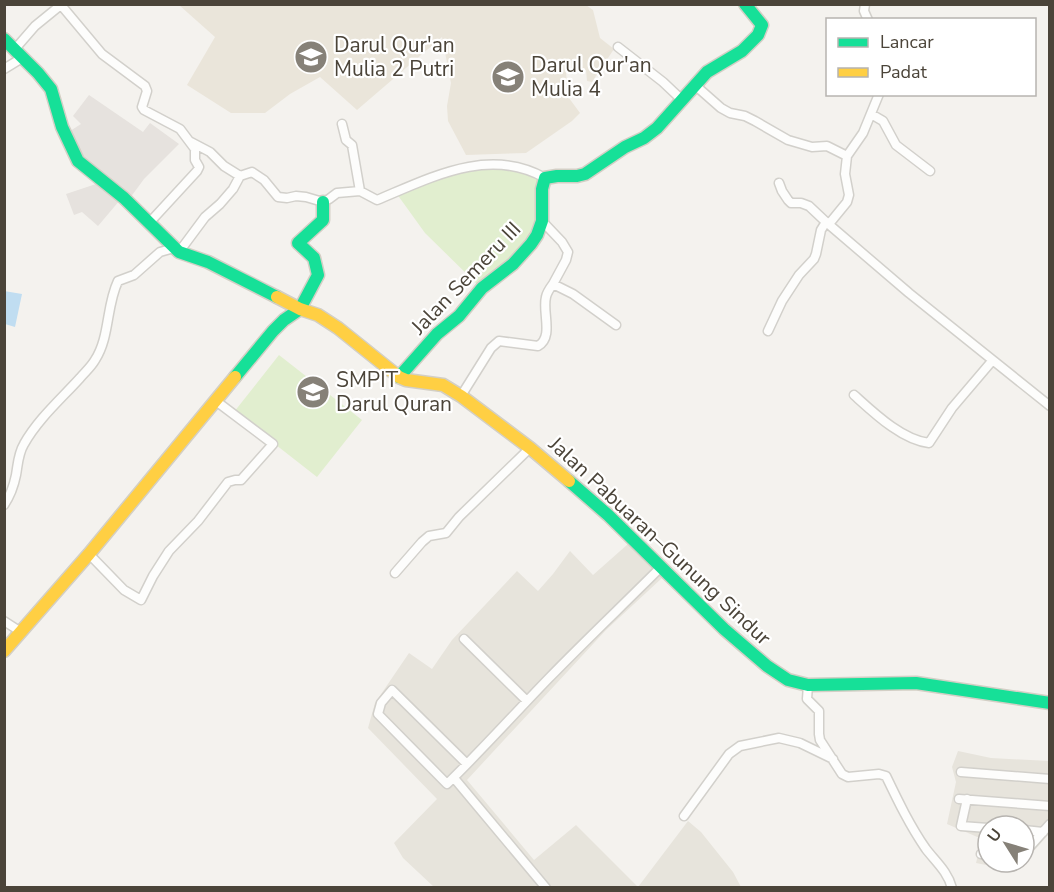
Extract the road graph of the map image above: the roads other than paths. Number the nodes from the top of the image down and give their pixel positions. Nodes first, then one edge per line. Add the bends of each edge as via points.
1 (745, 4) edge
2 (62, 5) edge
3 (4, 39) edge
4 (618, 47) dead end
5 (19, 53) junction
6 (4, 69) edge
7 (696, 86) junction
8 (878, 96) edge
9 (682, 100) junction
10 (871, 114) junction
11 (342, 124) dead end
12 (190, 141) junction
13 (847, 156) junction
14 (930, 171) dead end
15 (240, 176) junction
16 (545, 178) junction
17 (779, 183) dead end
18 (360, 191) junction
19 (323, 201) junction
20 (542, 221) junction
21 (150, 222) junction
22 (828, 223) junction
23 (177, 250) junction
24 (553, 284) junction
25 (300, 309) junction
26 (616, 325) dead end
27 (768, 331) dead end
28 (992, 361) junction
29 (399, 377) junction
30 (854, 395) dead end
31 (461, 396) junction
32 (216, 400) junction
33 (1050, 406) edge
34 (530, 448) junction
35 (4, 505) edge
36 (89, 554) junction
37 (661, 567) junction
38 (394, 573) dead end
39 (4, 621) edge
40 (21, 632) junction
41 (464, 639) dead end
42 (4, 651) edge
43 (808, 685) junction
44 (527, 701) junction
45 (1050, 703) edge
46 (833, 759) junction
47 (467, 764) junction
48 (961, 772) dead end
49 (454, 778) junction
50 (1050, 779) edge
51 (1050, 806) edge
52 (684, 816) dead end
53 (1050, 824) edge
54 (976, 827) edge
55 (1036, 831) edge
56 (1042, 832) junction
57 (1036, 839) edge
58 (546, 888) edge
59 (952, 888) edge

1 - 7 street via 762,25 758,35 742,51 707,72
2 - 5 street via 35,26
2 - 12 street via 102,54 145,86 144,110 180,129
3 - 5 street, Jalan Pabuaran–Gunung Sindur
4 - 9 street
5 - 6 street
5 - 21 street, Jalan Pabuaran–Gunung Sindur via 51,88 62,127 78,161
7 - 9 street
7 - 13 street via 721,108 746,116 788,140 812,147 827,146
8 - 10 street
9 - 16 street via 644,138 585,174
10 - 13 street
10 - 14 street via 883,121 896,145
11 - 18 street via 352,146
12 - 15 street
12 - 21 street via 199,167
13 - 22 street via 849,195 841,212
15 - 19 street via 252,172 278,197 306,196
15 - 23 street via 233,189
16 - 18 street via 508,164 484,164 443,172 377,200
16 - 20 street, Jalan Semeru III
17 - 22 street via 788,200 809,206
18 - 19 street via 337,193
19 - 25 street via 323,220 298,243 314,258 318,275
20 - 24 street via 568,252
20 - 29 street, Jalan Semeru III via 523,254 482,288
21 - 23 street, Jalan Pabuaran–Gunung Sindur
22 - 27 street via 821,230 814,259 782,301
22 - 28 street
23 - 25 street, Jalan Pabuaran–Gunung Sindur
23 - 35 street via 160,252 134,275 118,282 95,361 24,443
24 - 26 street
24 - 31 street via 546,296 547,334 542,345 499,341
25 - 29 street, Jalan Pabuaran–Gunung Sindur via 338,328
25 - 32 street via 284,320
28 - 30 street via 952,408 929,443 916,440 880,419
28 - 33 street
29 - 31 street, Jalan Pabuaran–Gunung Sindur via 443,385
31 - 34 street, Jalan Pabuaran–Gunung Sindur
32 - 36 street
32 - 36 street via 273,444 241,480 228,482 169,551 141,600 124,591
34 - 37 street, Jalan Pabuaran–Gunung Sindur
34 - 38 street via 446,533 429,536
36 - 40 street
37 - 43 street, Jalan Pabuaran–Gunung Sindur via 767,666 788,680
37 - 44 street
39 - 40 street
40 - 42 street
41 - 44 street
43 - 45 street, Jalan Pabuaran–Gunung Sindur via 916,683
43 - 46 street via 807,699 819,711 820,740
44 - 47 street
46 - 52 street via 800,743 778,738 740,746 729,754
46 - 59 street via 848,777 886,776 907,819
47 - 49 street
47 - 49 street via 392,690 378,714 447,784
48 - 50 street
49 - 58 street
51 - 54 street via 963,799 961,826
53 - 56 street
55 - 56 street
56 - 57 street

